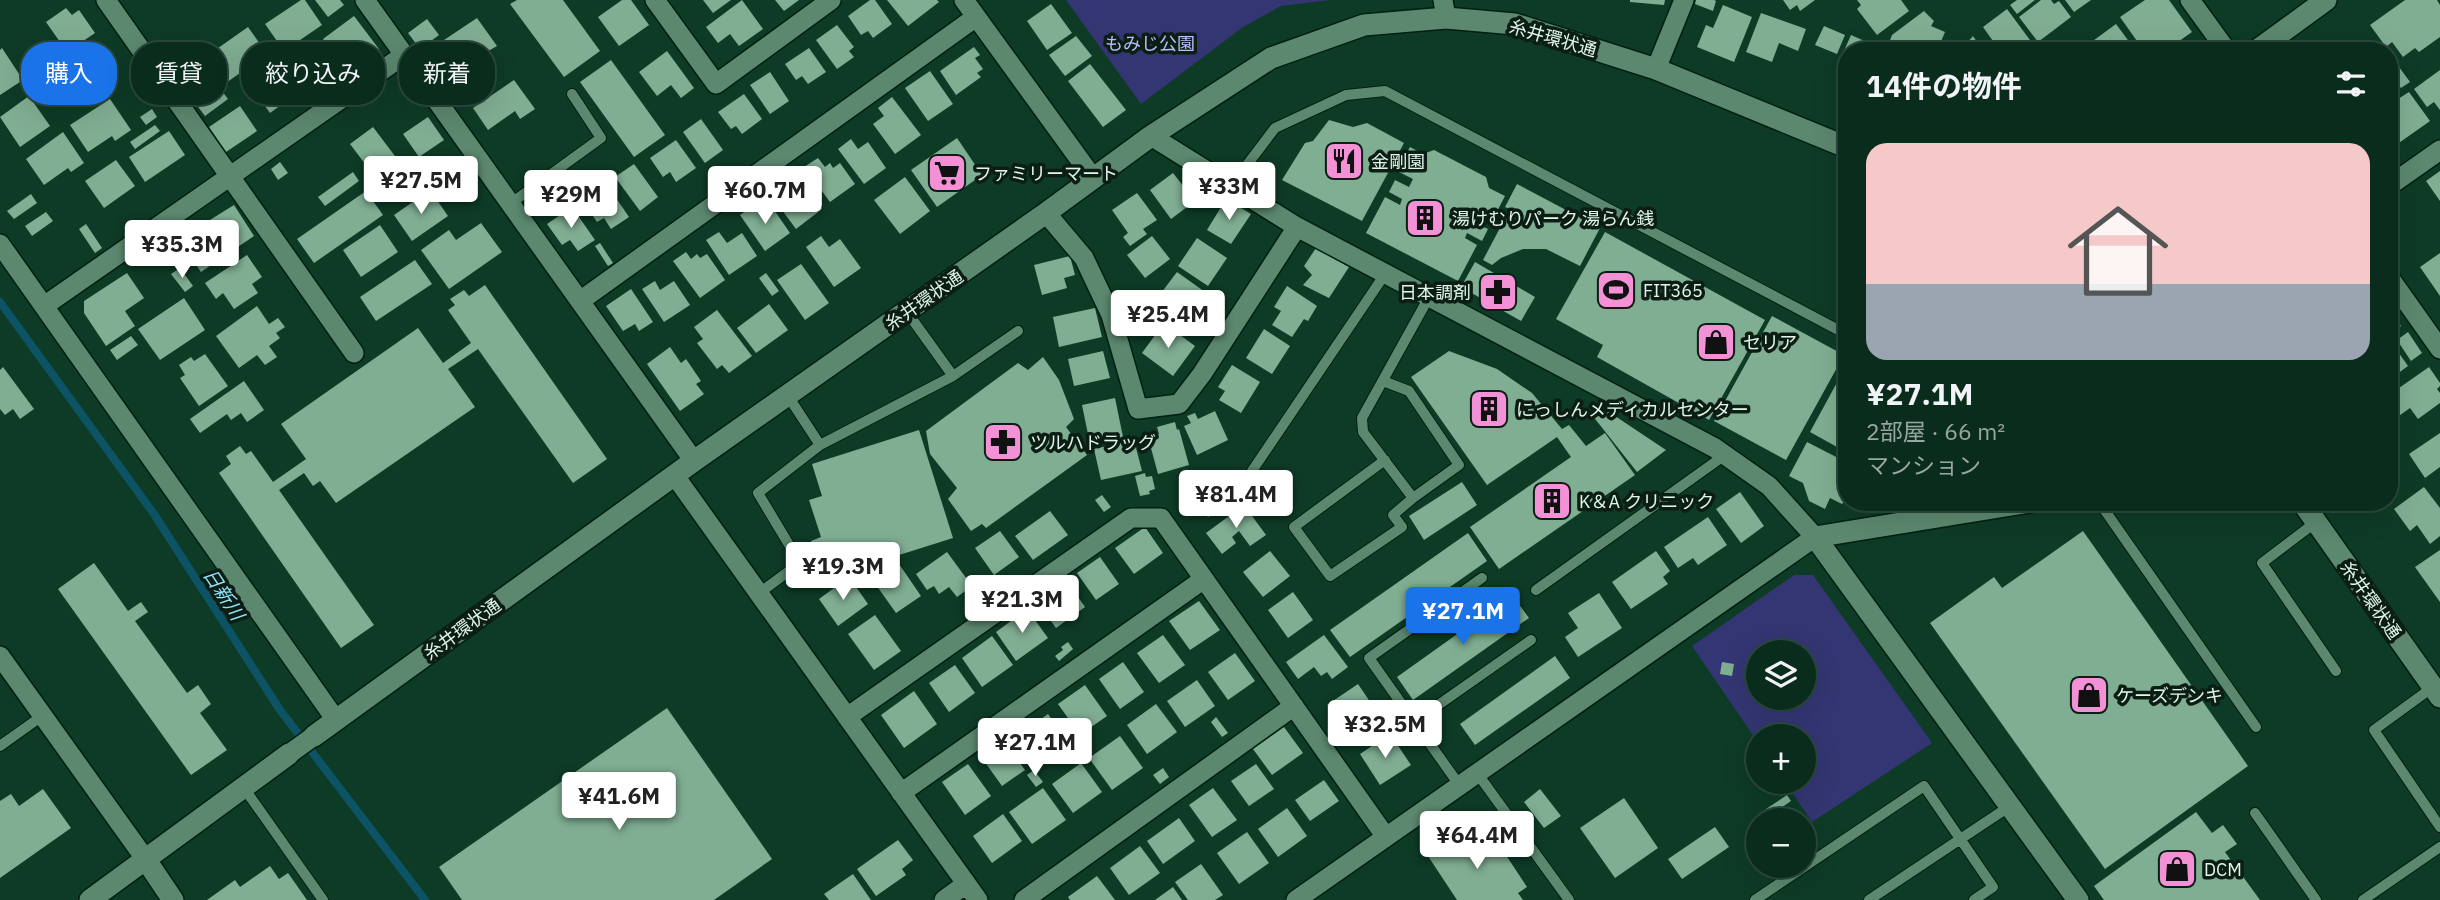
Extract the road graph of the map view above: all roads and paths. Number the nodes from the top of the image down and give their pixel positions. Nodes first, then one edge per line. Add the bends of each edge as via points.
1 (106, 0) edge
2 (365, 0) edge
3 (655, 0) edge
4 (831, 0) edge
5 (964, 0) edge
6 (1684, 0) edge
7 (2190, 0) edge
8 (2326, 0) edge
9 (1444, 9) edge
10 (976, 17) junction
11 (2220, 42) edge
12 (2268, 42) edge
13 (399, 48) edge
14 (399, 58) edge
15 (1656, 69) junction
16 (572, 94) dead end
17 (440, 105) edge
18 (1151, 136) junction
19 (1838, 144) edge
20 (2440, 150) edge
21 (229, 177) junction
22 (1093, 178) junction
23 (2398, 180) edge
24 (1231, 186) junction
25 (510, 204) junction
26 (1046, 213) junction
27 (1297, 227) junction
28 (0, 244) edge
29 (1385, 274) junction
30 (2398, 290) edge
31 (1430, 297) junction
32 (580, 301) junction
33 (44, 306) junction
34 (907, 312) junction
35 (1838, 330) edge
36 (1018, 331) dead end
37 (2440, 349) edge
38 (354, 353) dead end
39 (953, 376) junction
40 (1382, 381) junction
41 (788, 396) junction
42 (820, 445) junction
43 (1725, 455) junction
44 (1385, 460) junction
45 (694, 461) junction
46 (1250, 474) dead end
47 (674, 476) junction
48 (1413, 498) junction
49 (1944, 511) edge
50 (2105, 511) edge
51 (2308, 511) edge
52 (2316, 522) junction
53 (1815, 537) junction
54 (1482, 578) dead end
55 (1204, 579) junction
56 (1536, 590) dead end
57 (758, 594) junction
58 (1531, 640) dead end
59 (0, 656) edge
60 (2336, 671) dead end
61 (2437, 692) edge
62 (1294, 706) junction
63 (42, 716) junction
64 (847, 717) junction
65 (336, 720) junction
66 (1414, 722) junction
67 (2256, 727) dead end
68 (314, 736) joint
69 (0, 746) edge
70 (290, 754) joint
71 (1477, 773) junction
72 (1460, 786) junction
73 (244, 788) junction
74 (901, 793) junction
75 (2010, 806) junction
76 (2255, 813) dead end
77 (2440, 827) edge
78 (1386, 837) junction
79 (1960, 839) junction
80 (2440, 847) edge
81 (146, 860) junction
82 (972, 892) edge
83 (90, 900) edge
84 (173, 900) edge
85 (323, 900) edge
86 (944, 900) edge
87 (1024, 900) edge
88 (1296, 900) edge
89 (1569, 900) edge
90 (1755, 900) edge
91 (1869, 900) edge
92 (1974, 900) edge
93 (2078, 900) edge
94 (2316, 900) edge
95 (2363, 900) edge

1 - 21 street
2 - 13 street
3 - 4 street via 716,84
5 - 10 street
6 - 15 street
7 - 11 street
8 - 12 street
9 - 15 street, 糸井環状通 via 1515,24
9 - 18 street, 糸井環状通 via 1364,25 1271,58
10 - 22 street
10 - 32 street
14 - 21 street
15 - 19 street, 糸井環状通
16 - 25 lane via 601,138
17 - 25 street
18 - 22 street, 糸井環状通
18 - 24 street
20 - 23 street
21 - 33 street
21 - 38 street
22 - 26 street, 糸井環状通
24 - 27 street
24 - 35 lane via 1275,128 1346,95 1385,91
25 - 32 street
26 - 27 street via 1084,258 1111,315 1138,409 1178,404
26 - 34 street, 糸井環状通
27 - 29 street
28 - 33 street
29 - 31 street
29 - 46 lane
30 - 37 street
31 - 40 lane
31 - 43 street
32 - 45 street
33 - 65 street
34 - 39 lane
34 - 41 street, 糸井環状通
36 - 39 lane
39 - 42 lane
40 - 44 lane via 1362,418 1363,432
40 - 48 lane via 1409,391 1459,465
41 - 42 lane
41 - 45 street, 糸井環状通
42 - 57 lane via 758,493 800,563
43 - 53 street via 1769,486
43 - 56 lane
44 - 48 lane
44 - 48 lane via 1294,527 1330,576 1402,527 1393,514
45 - 47 street, 糸井環状通
47 - 57 street
47 - 65 street, 糸井環状通
49 - 53 street
50 - 67 lane
51 - 52 street, 糸井環状通
52 - 60 lane via 2262,563
52 - 61 street, 糸井環状通
53 - 71 street
53 - 75 street
54 - 66 lane via 1369,658
55 - 62 street
55 - 64 street via 1161,518 1131,518
55 - 74 street
57 - 64 street
58 - 66 lane
59 - 63 street
61 - 77 lane via 2374,730
62 - 78 street
62 - 87 street
63 - 69 lane
63 - 81 street
64 - 74 street
65 - 68 street, 糸井環状通
66 - 72 lane
68 - 70 street, 糸井環状通
70 - 73 street, 糸井環状通
71 - 72 street
71 - 89 lane
72 - 78 street
73 - 81 street, 糸井環状通
73 - 85 lane
74 - 82 street
75 - 79 lane
75 - 93 street
76 - 94 lane
78 - 88 street
79 - 90 lane via 1924,786
79 - 91 lane
79 - 92 lane via 1993,887
80 - 95 lane
81 - 83 street, 糸井環状通
81 - 84 street
82 - 86 street

